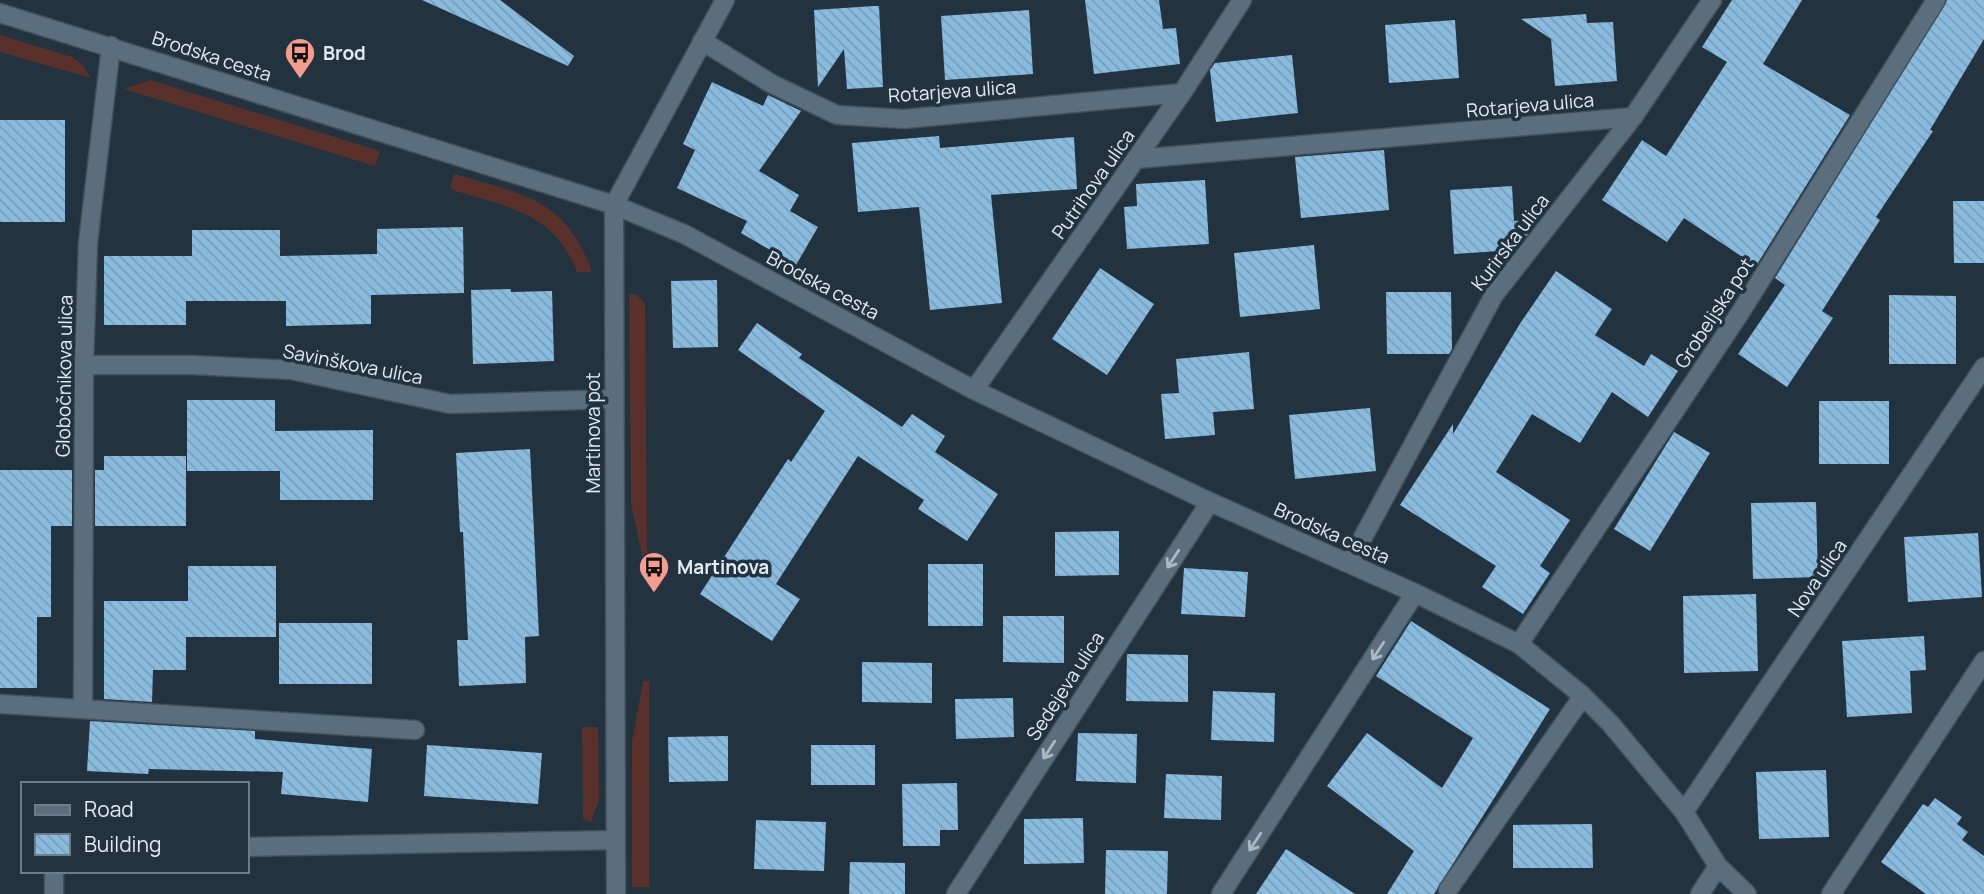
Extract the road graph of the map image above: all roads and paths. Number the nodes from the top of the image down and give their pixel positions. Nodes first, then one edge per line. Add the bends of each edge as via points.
1 (725, 0) edge
2 (1242, 0) edge
3 (1712, 0) edge
4 (1936, 0) edge
5 (0, 13) edge
6 (702, 41) junction
7 (111, 46) junction
8 (1182, 93) junction
9 (1633, 117) junction
10 (1136, 159) junction
11 (614, 205) junction
12 (84, 365) junction
13 (1984, 367) edge
14 (974, 390) junction
15 (614, 399) junction
16 (1210, 502) junction
17 (1349, 563) junction
18 (1415, 593) junction
19 (1519, 644) junction
20 (1984, 661) edge
21 (1583, 696) junction
22 (0, 704) edge
23 (83, 708) junction
24 (415, 730) dead end
25 (1685, 812) junction
26 (616, 840) junction
27 (248, 847) edge
28 (1718, 866) junction
29 (54, 873) edge
30 (1448, 890) dead end
31 (54, 894) edge
32 (616, 894) edge
33 (956, 894) edge
34 (1221, 894) edge
35 (1700, 894) edge
36 (1747, 894) edge
37 (1831, 894) edge

1 - 6 street, Martinova pot
2 - 8 street, Putrihova ulica
3 - 9 street, Kurirska ulica
4 - 19 street, Grobeljska pot via 1740,313
5 - 7 street, Brodska cesta
6 - 8 street, Rotarjeva ulica via 772,84 836,114 904,119
6 - 11 street, Martinova pot
7 - 11 street, Brodska cesta
7 - 12 street, Globočnikova ulica via 88,243
8 - 10 street, Putrihova ulica
9 - 10 street, Rotarjeva ulica
9 - 17 street, Kurirska ulica via 1494,295
10 - 14 street, Putrihova ulica
11 - 14 street, Brodska cesta via 684,234
11 - 15 street, Martinova pot
12 - 15 street, Savinškova ulica via 291,370 450,404
12 - 23 street, Globočnikova ulica
13 - 25 street, Nova ulica
14 - 16 street, Brodska cesta
15 - 26 street, Martinova pot
16 - 17 street, Brodska cesta
16 -> 33 street, Sedejeva ulica
17 - 18 street, Brodska cesta
18 - 19 street, Brodska cesta
18 -> 34 street
19 - 21 street, Brodska cesta
20 - 37 street
21 - 25 street, Brodska cesta
21 - 30 street
22 - 23 street
23 - 24 street
25 - 28 street, Brodska cesta
26 - 27 street
26 - 32 street, Martinova pot
28 - 35 street
28 - 36 street, Brodska cesta
29 - 31 street

